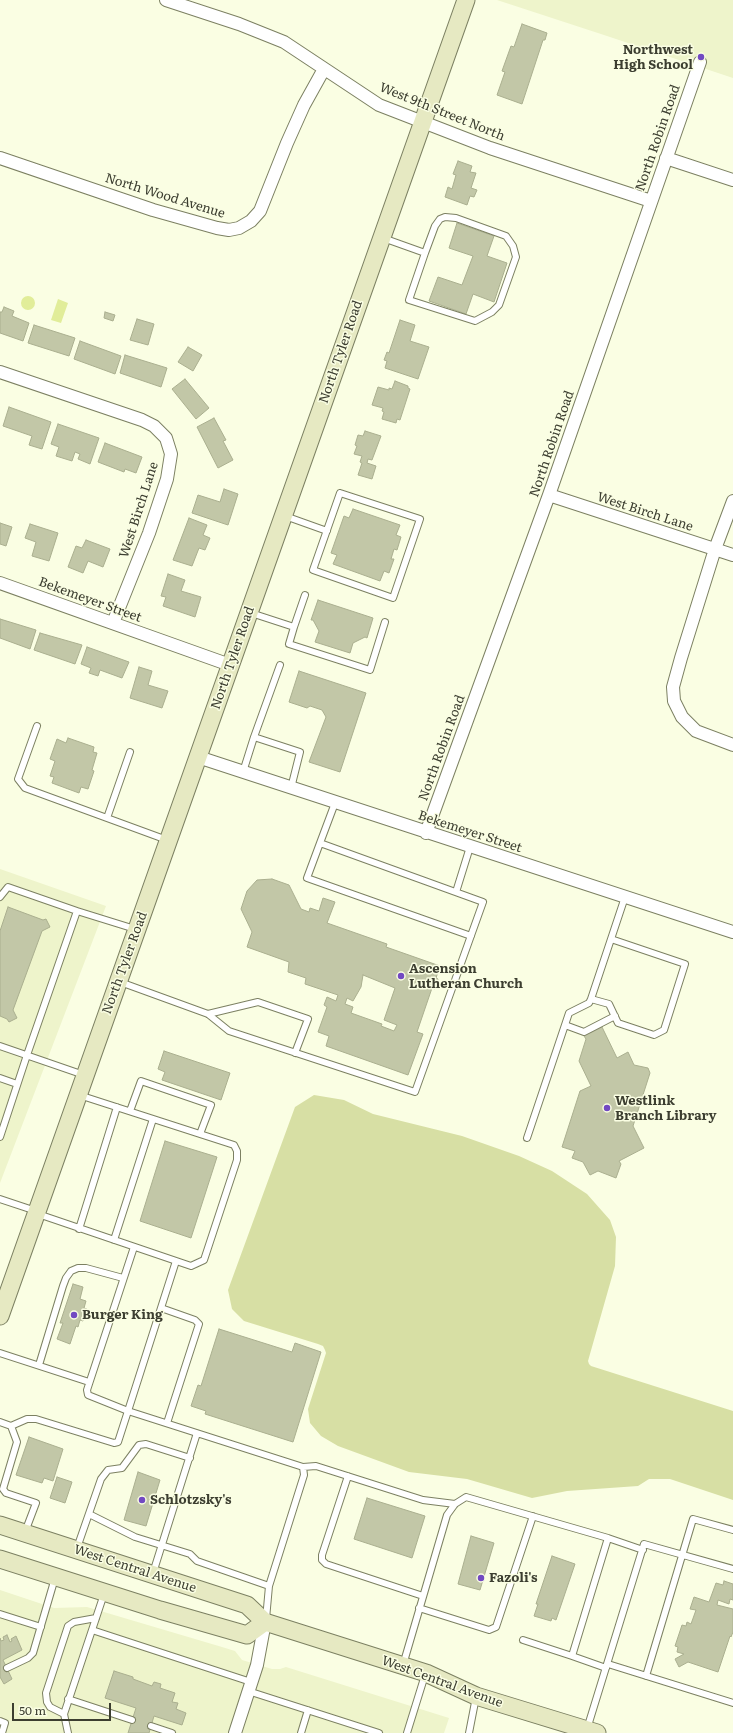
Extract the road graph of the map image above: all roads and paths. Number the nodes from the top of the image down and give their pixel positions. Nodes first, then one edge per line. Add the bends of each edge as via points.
1 (166, 0) edge
2 (466, 0) edge
3 (700, 62) dead end
4 (324, 69) junction
5 (423, 122) junction
6 (0, 158) edge
7 (666, 158) junction
8 (733, 180) edge
9 (651, 201) junction
10 (382, 238) junction
11 (425, 253) junction
12 (0, 372) edge
13 (548, 495) junction
14 (733, 501) edge
15 (283, 516) junction
16 (327, 531) junction
17 (715, 549) junction
18 (733, 555) edge
19 (0, 583) edge
20 (305, 594) dead end
21 (249, 612) junction
22 (113, 622) junction
23 (385, 622) dead end
24 (294, 627) junction
25 (230, 665) junction
26 (280, 665) dead end
27 (37, 726) dead end
28 (254, 737) junction
29 (733, 745) edge
30 (130, 752) dead end
31 (198, 757) junction
32 (243, 772) junction
33 (291, 788) junction
34 (335, 802) junction
35 (107, 818) junction
36 (426, 833) junction
37 (168, 841) junction
38 (320, 843) junction
39 (470, 847) junction
40 (456, 892) junction
41 (0, 897) edge
42 (625, 897) junction
43 (77, 911) junction
44 (137, 930) junction
45 (733, 932) edge
46 (471, 936) junction
47 (611, 939) junction
48 (118, 981) junction
49 (591, 999) junction
50 (208, 1014) junction
51 (615, 1016) junction
52 (565, 1025) junction
53 (0, 1046) edge
54 (295, 1053) junction
55 (26, 1055) junction
56 (85, 1075) junction
57 (0, 1078) edge
58 (17, 1084) junction
59 (78, 1094) junction
60 (117, 1107) junction
61 (130, 1112) junction
62 (153, 1119) junction
63 (200, 1134) junction
64 (0, 1137) edge
65 (527, 1138) dead end
66 (0, 1199) edge
67 (36, 1212) junction
68 (79, 1229) junction
69 (114, 1240) junction
70 (134, 1247) junction
71 (176, 1261) junction
72 (123, 1278) junction
73 (161, 1308) junction
74 (0, 1316) edge
75 (0, 1353) edge
76 (39, 1365) junction
77 (89, 1382) junction
78 (128, 1411) junction
79 (0, 1422) edge
80 (167, 1423) junction
81 (11, 1426) junction
82 (197, 1433) junction
83 (190, 1458) junction
84 (303, 1468) junction
85 (348, 1476) junction
86 (456, 1504) junction
87 (89, 1514) junction
88 (533, 1516) junction
89 (0, 1526) edge
90 (733, 1530) edge
91 (24, 1533) junction
92 (608, 1538) junction
93 (162, 1545) junction
94 (77, 1550) junction
95 (643, 1550) junction
96 (682, 1555) junction
97 (0, 1559) edge
98 (733, 1569) edge
99 (153, 1574) junction
100 (56, 1577) junction
101 (269, 1586) junction
102 (104, 1592) junction
103 (423, 1596) junction
104 (419, 1608) junction
105 (0, 1614) edge
106 (96, 1618) junction
107 (265, 1622) junction
108 (41, 1627) junction
109 (92, 1630) junction
110 (522, 1640) dead end
111 (572, 1656) junction
112 (403, 1666) junction
113 (607, 1666) junction
114 (7, 1668) dead end
115 (426, 1673) junction
116 (646, 1676) junction
117 (250, 1686) junction
118 (476, 1696) junction
119 (68, 1699) junction
120 (733, 1703) edge
121 (308, 1710) junction
122 (64, 1714) junction
123 (132, 1720) dead end
124 (0, 1721) edge
125 (151, 1726) dead end
126 (592, 1732) edge
127 (2, 1733) edge
128 (68, 1733) edge
129 (172, 1733) edge
130 (235, 1733) edge
131 (301, 1733) edge
132 (379, 1733) edge
133 (406, 1733) edge
134 (469, 1733) edge

1 - 4 street, West 9th Street North via 284,42
2 - 5 main road, North Tyler Road
3 - 7 street, North Robin Road
4 - 5 street, West 9th Street North via 379,105
4 - 6 street, North Wood Avenue via 301,112 260,211 251,221 239,228 216,228 160,212
5 - 9 street, West 9th Street North via 490,148
5 - 10 main road, North Tyler Road
7 - 8 street
7 - 9 street, North Robin Road
9 - 13 street, North Robin Road
10 - 11 lane
10 - 15 main road, North Tyler Road
11 - 11 lane via 435,226 440,219 446,217 456,218 506,236 514,246 516,257 499,305 475,321 409,300
12 - 22 street, West Birch Lane via 142,420 154,426 166,438 171,454 167,479 149,533
13 - 17 street, West Birch Lane
13 - 36 street, North Robin Road
14 - 17 street
15 - 16 lane
15 - 21 main road, North Tyler Road
16 - 16 lane via 340,493 420,519 393,598 313,570
17 - 18 street, West Birch Lane
17 - 29 street via 673,687 674,701 682,717 696,731
19 - 22 street, Bekemeyer Street
20 - 24 lane
21 - 24 lane
21 - 25 main road, North Tyler Road
22 - 25 street, Bekemeyer Street
23 - 24 lane via 370,670 289,644
25 - 31 main road, North Tyler Road
26 - 28 lane
27 - 35 lane via 18,779 25,788
28 - 32 lane
28 - 33 lane via 300,752
30 - 35 lane
31 - 32 street, Bekemeyer Street
31 - 37 main road, North Tyler Road
32 - 33 street, Bekemeyer Street
33 - 34 street, Bekemeyer Street
34 - 36 street, Bekemeyer Street
34 - 38 lane
35 - 37 lane
36 - 39 street, Bekemeyer Street
37 - 44 main road, North Tyler Road
38 - 40 lane
38 - 46 lane via 307,878
39 - 40 lane
39 - 42 street, Bekemeyer Street
40 - 46 lane via 483,902
41 - 43 lane via 8,887
42 - 45 street, Bekemeyer Street
42 - 47 lane
43 - 44 lane
43 - 55 lane
44 - 48 main road, North Tyler Road
46 - 54 lane via 415,1092
47 - 49 lane
47 - 51 lane via 685,964 664,1030 654,1035 618,1023
48 - 50 lane
48 - 56 main road, North Tyler Road
49 - 51 lane via 609,1004
49 - 52 lane via 589,1003 569,1013
50 - 54 lane via 230,1031
50 - 54 lane via 258,1002 308,1019
51 - 52 lane via 584,1032
52 - 65 lane
53 - 55 lane
55 - 56 lane
55 - 58 lane
56 - 59 main road, North Tyler Road
57 - 58 lane
58 - 64 lane
59 - 60 lane
59 - 67 main road, North Tyler Road
60 - 61 lane
60 - 68 lane
61 - 62 lane
61 - 63 lane via 141,1081 211,1105
62 - 63 lane
62 - 69 lane
63 - 71 lane via 234,1145 237,1160 204,1260 191,1266
66 - 67 lane
67 - 68 lane
67 - 74 main road, North Tyler Road
68 - 69 lane
69 - 70 lane
70 - 71 lane
70 - 72 lane
71 - 73 lane
72 - 76 lane via 86,1268 71,1271 63,1286
72 - 77 lane
73 - 78 lane
73 - 80 lane via 195,1320 199,1324
75 - 76 lane
76 - 77 lane
77 - 78 lane via 86,1390 88,1395
78 - 80 lane
78 - 81 lane via 118,1442 114,1444 36,1419 27,1419
79 - 81 lane
80 - 82 lane
81 - 91 lane via 17,1442 3,1489 6,1493 36,1503
82 - 83 lane
82 - 84 lane
83 - 87 lane via 146,1444 139,1445 122,1468 108,1470 100,1479
83 - 93 lane
84 - 85 lane via 316,1466
84 - 101 lane via 304,1475
85 - 86 lane via 423,1500
85 - 103 lane via 322,1560 326,1564
86 - 88 lane via 466,1497
86 - 103 lane via 447,1515
87 - 93 lane via 135,1537
87 - 94 lane
88 - 92 lane
88 - 104 lane via 496,1627 489,1630
89 - 91 main road, West Central Avenue
90 - 96 lane via 693,1519
91 - 94 main road, West Central Avenue
92 - 95 lane
92 - 111 lane
93 - 99 lane
93 - 101 lane via 190,1554 197,1561
94 - 99 main road, West Central Avenue
95 - 96 lane via 644,1544
95 - 113 lane
96 - 98 lane
96 - 116 lane
97 - 100 main road
99 - 107 main road, West Central Avenue via 247,1605
100 - 102 main road
100 - 108 lane
101 - 107 lane
102 - 106 lane
102 - 107 main road via 247,1635
103 - 104 lane
104 - 112 lane
105 - 108 lane
106 - 109 lane
106 - 122 lane via 74,1622 68,1626 46,1693 50,1707
107 - 112 main road, West Central Avenue
107 - 117 street via 258,1662
108 - 114 lane via 33,1653
109 - 117 lane
109 - 119 lane
110 - 111 lane
111 - 113 lane
112 - 115 main road, West Central Avenue
113 - 116 lane
113 - 126 lane
115 - 118 main road, West Central Avenue
115 - 133 lane
116 - 120 lane
117 - 121 lane
117 - 130 street
118 - 126 main road, West Central Avenue
118 - 134 lane
119 - 122 lane
119 - 123 lane
121 - 131 lane
121 - 132 lane
122 - 128 lane
124 - 127 lane via 5,1723
125 - 129 lane

